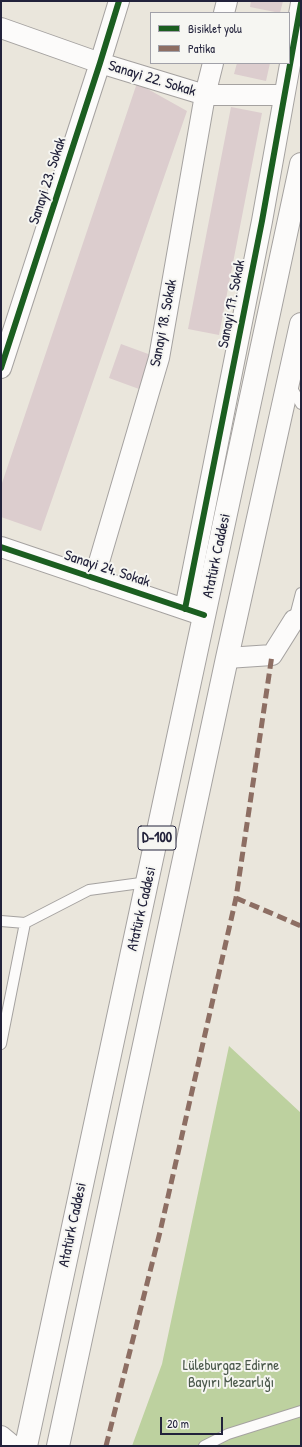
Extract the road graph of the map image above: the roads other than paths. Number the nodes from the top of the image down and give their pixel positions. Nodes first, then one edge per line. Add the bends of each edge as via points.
1 (118, 1) edge
2 (227, 1) edge
3 (301, 3) edge
4 (224, 12) edge
5 (1, 28) edge
6 (100, 63) junction
7 (290, 63) edge
8 (213, 64) edge
9 (290, 64) edge
10 (205, 95) junction
11 (284, 96) junction
12 (301, 164) edge
13 (301, 324) edge
14 (1, 368) edge
15 (288, 382) junction
16 (301, 404) edge
17 (1, 548) edge
18 (94, 579) junction
19 (301, 594) edge
20 (194, 612) junction
21 (294, 620) joint
22 (227, 658) junction
23 (148, 882) junction
24 (1, 921) edge
25 (25, 923) junction
26 (1, 1044) edge
27 (301, 1411) edge
28 (1, 1436) edge
29 (13, 1446) edge
30 (26, 1446) edge
31 (58, 1446) edge
32 (204, 1446) edge

1 - 6 street, Sanayi 23. Sokak
2 - 4 street
3 - 7 street, Sanayi 17. Sokak
5 - 6 street, Sanayi 22. Sokak
6 - 10 street, Sanayi 22. Sokak
6 - 14 street, Sanayi 23. Sokak
8 - 10 street, Sanayi 18. Sokak
9 - 11 street, Sanayi 17. Sokak
10 - 11 street, Sanayi 22. Sokak
10 - 18 street, Sanayi 18. Sokak via 159,358
11 - 20 street, Sanayi 17. Sokak
12 - 20 highway, Atatürk Caddesi / D-100
13 - 15 highway, Atatürk Caddesi / D-100
15 - 16 lane
15 - 22 highway, Atatürk Caddesi / D-100
17 - 18 street, Sanayi 24. Sokak
18 - 20 street, Sanayi 24. Sokak
19 - 21 lane
20 - 23 highway, Atatürk Caddesi / D-100
21 - 22 street via 272,655
22 - 31 highway, Atatürk Caddesi / D-100
23 - 25 lane via 89,890
23 - 30 highway, Atatürk Caddesi / D-100
24 - 25 lane
25 - 26 lane
27 - 32 lane via 228,1434
28 - 29 street

